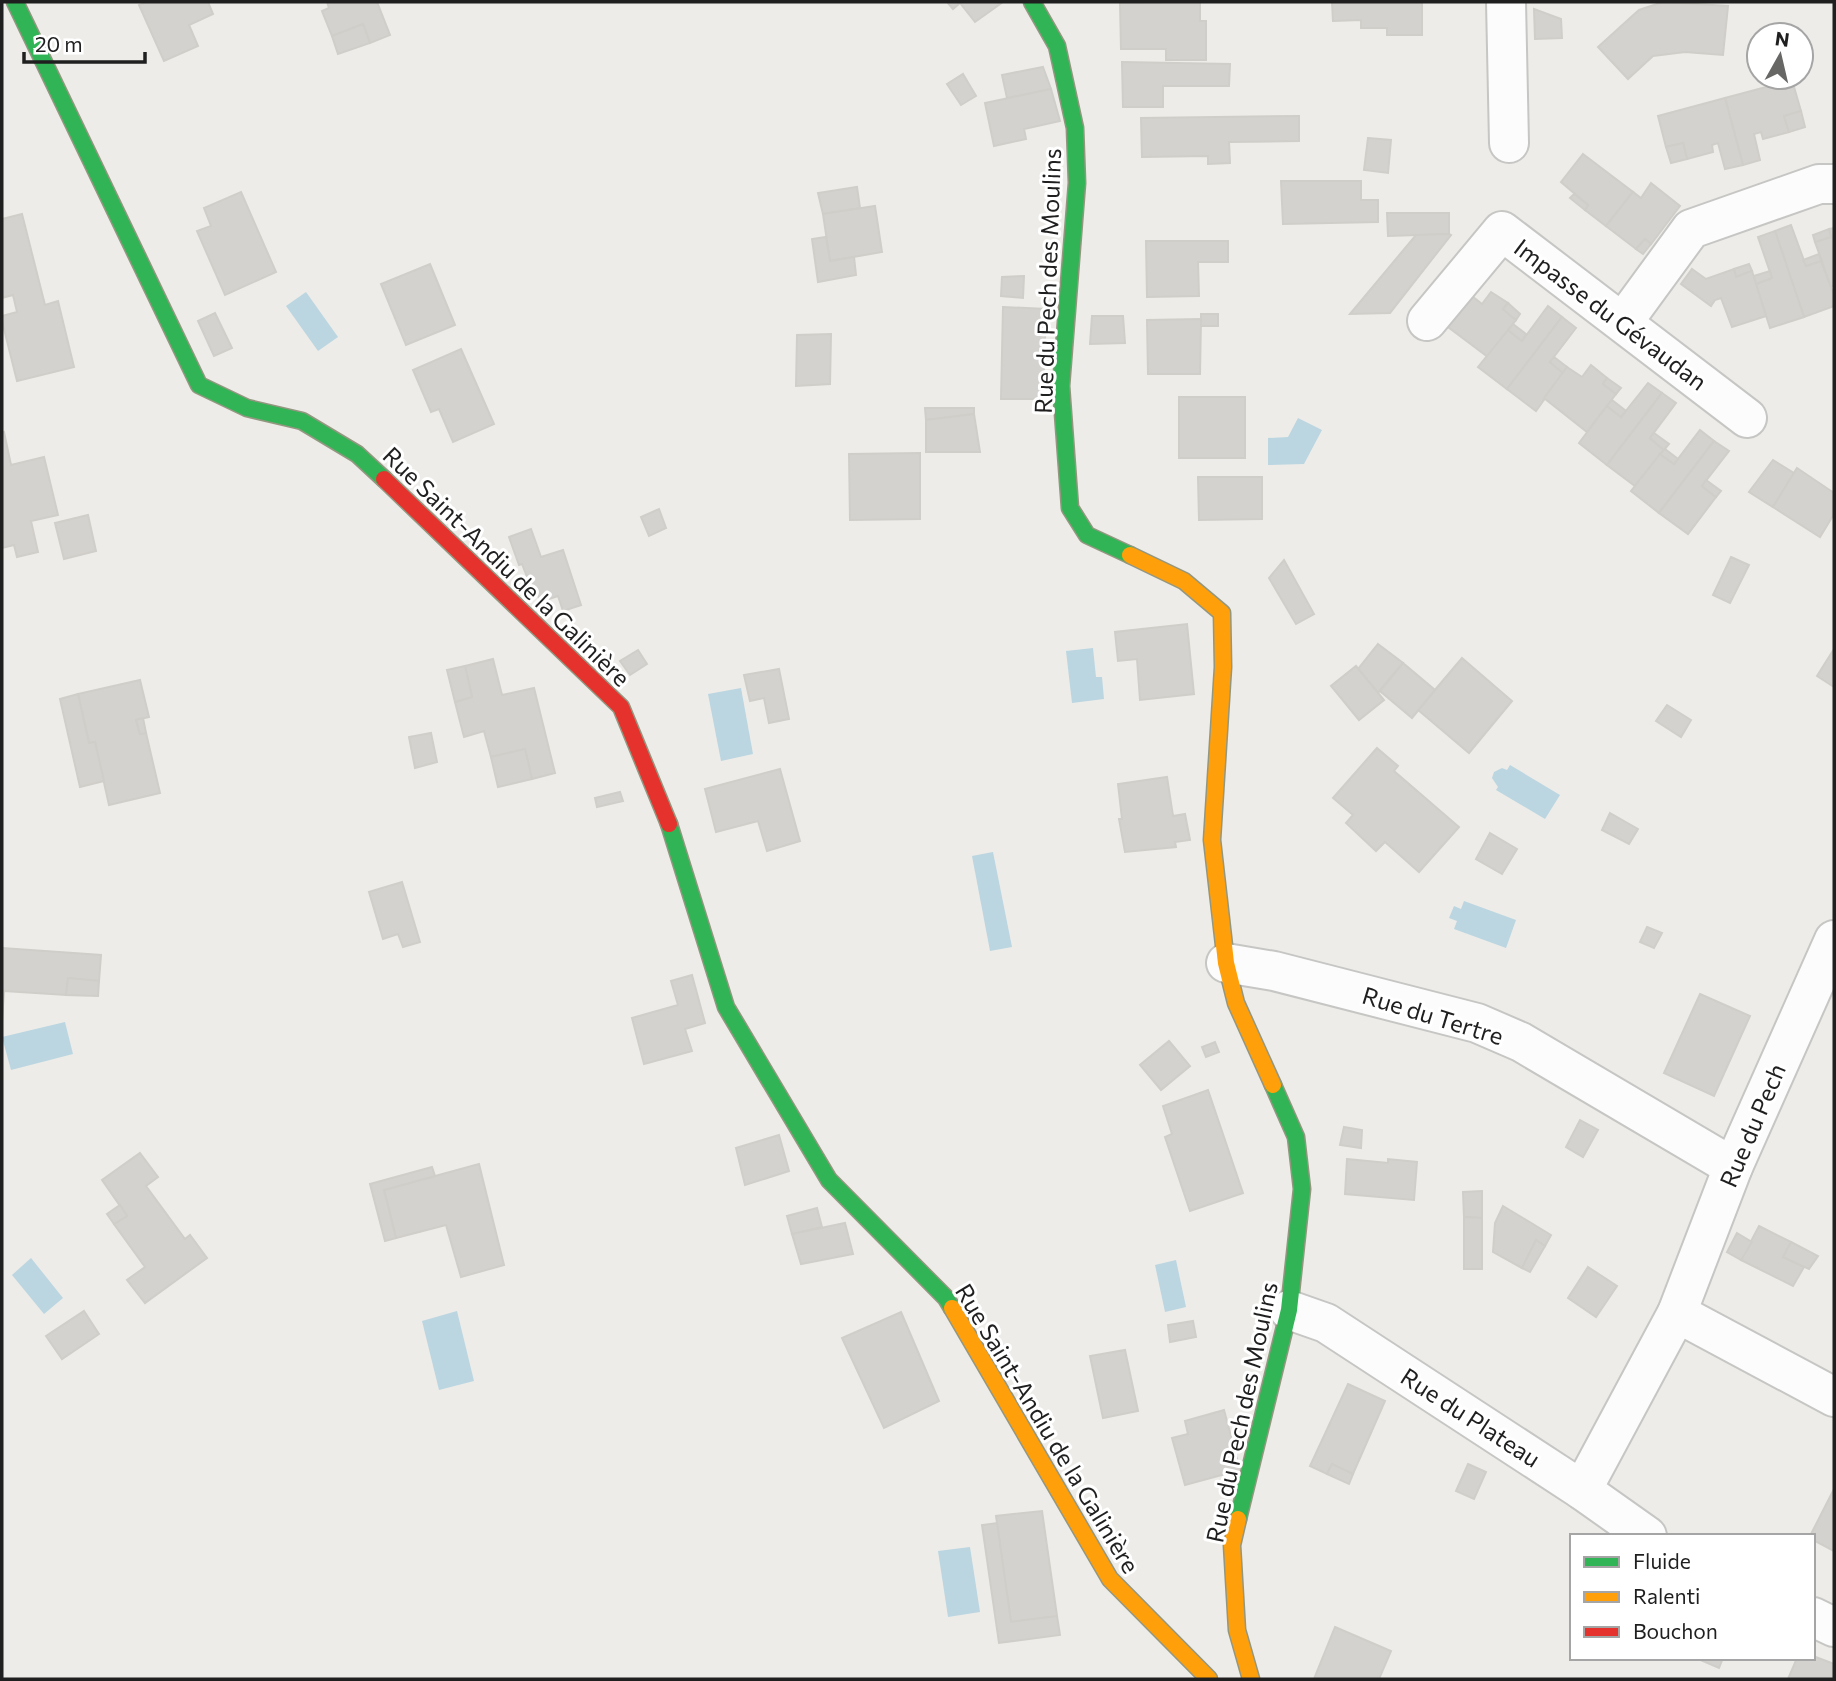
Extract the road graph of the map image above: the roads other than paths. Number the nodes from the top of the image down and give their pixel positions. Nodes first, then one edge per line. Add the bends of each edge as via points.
1 (15, 2) edge
2 (1032, 2) edge
3 (1506, 2) edge
4 (1509, 143) dead end
5 (1834, 184) edge
6 (1427, 321) dead end
7 (1623, 322) junction
8 (1747, 418) dead end
9 (1834, 940) edge
10 (1226, 963) junction
11 (1733, 1167) junction
12 (1289, 1310) junction
13 (1677, 1313) junction
14 (1834, 1396) edge
15 (1582, 1490) junction
16 (1644, 1534) edge
17 (1815, 1618) edge
18 (1834, 1627) edge
19 (1209, 1679) edge
20 (1251, 1679) edge

1 - 19 street, Rue Saint-Andiu de la Galinière via 199,385 247,408 302,421 357,454 621,707 674,835 726,1007 829,1180 946,1298 1110,1579
2 - 10 street, Rue du Pech des Moulins via 1057,46 1075,128 1077,183 1060,386 1070,508 1087,535 1184,581 1222,613 1212,840
3 - 4 street
5 - 7 street via 1819,184 1691,229
6 - 7 street, Impasse du Gévaudan via 1502,231
7 - 8 street, Impasse du Gévaudan
9 - 11 street, Rue du Pech
10 - 11 street, Rue du Tertre via 1477,1023 1521,1042
10 - 12 street, Rue du Pech des Moulins via 1236,1003 1296,1137 1302,1189
11 - 13 street, Rue du Pech
12 - 15 street, Rue du Plateau via 1326,1323
12 - 20 street, Rue du Pech des Moulins via 1232,1545 1237,1630
13 - 14 street
13 - 15 street, Rue du Pech
15 - 16 street, Rue du Plateau
17 - 18 street

